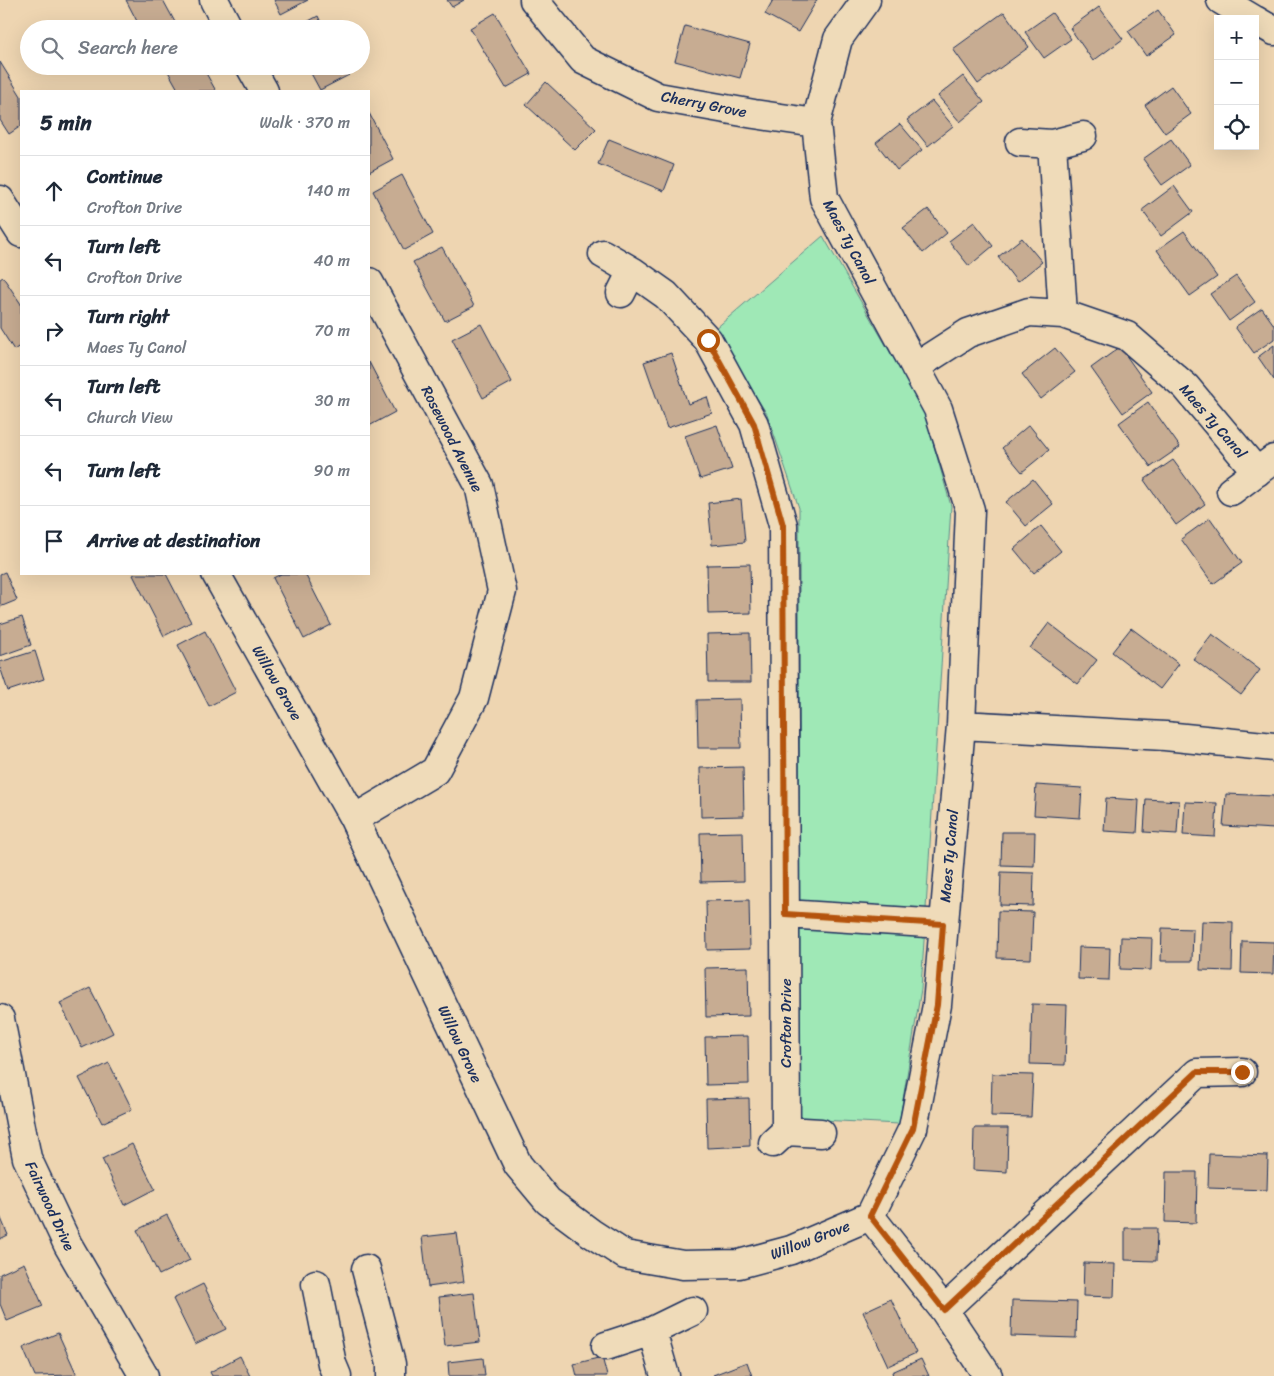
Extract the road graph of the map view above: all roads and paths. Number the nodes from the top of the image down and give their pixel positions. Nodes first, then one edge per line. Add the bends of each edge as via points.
1 (214, 0) edge
2 (866, 0) edge
3 (537, 1) edge
4 (1228, 1) edge
5 (1248, 15) edge
6 (224, 20) edge
7 (1259, 22) edge
8 (1274, 31) edge
9 (255, 75) edge
10 (263, 90) edge
11 (816, 122) junction
12 (1082, 136) dead end
13 (1020, 142) dead end
14 (1052, 144) junction
15 (0, 200) edge
16 (20, 232) edge
17 (603, 254) dead end
18 (370, 284) edge
19 (1063, 314) junction
20 (915, 367) junction
21 (1265, 465) edge
22 (1231, 491) dead end
23 (217, 575) edge
24 (961, 725) junction
25 (1274, 747) edge
26 (354, 819) junction
27 (785, 914) junction
28 (943, 924) junction
29 (0, 1020) edge
30 (1242, 1072) dead end
31 (821, 1132) dead end
32 (870, 1216) junction
33 (366, 1269) dead end
34 (316, 1284) dead end
35 (944, 1310) junction
36 (693, 1311) dead end
37 (652, 1331) junction
38 (606, 1346) dead end
39 (144, 1376) edge
40 (336, 1376) edge
41 (392, 1376) edge
42 (665, 1376) edge
43 (988, 1376) edge

1 - 6 street
2 - 11 street, Maes Ty Canol via 838,39
3 - 11 street, Cherry Grove via 583,60 658,96
4 - 5 street
7 - 8 street
9 - 10 street
11 - 20 street, Maes Ty Canol via 824,198
12 - 14 street
13 - 14 street
14 - 19 street
15 - 16 street
17 - 27 street, Crofton Drive via 627,282 666,295 708,340 754,424 783,525
18 - 26 street, Rosewood Avenue via 480,485 502,591 474,698 435,771
19 - 20 street, Maes Ty Canol via 1029,312 968,333
19 - 21 street, Maes Ty Canol via 1127,336 1186,387
20 - 24 street, Maes Ty Canol via 938,410 970,510
21 - 22 street, Maes Ty Canol
23 - 26 street, Willow Grove
24 - 25 street via 1165,736
24 - 28 street, Maes Ty Canol
26 - 32 street, Willow Grove via 518,1165 548,1201 625,1255 683,1265 739,1264 791,1250
27 - 28 street
27 - 31 street, Crofton Drive via 780,1137
28 - 32 street, Maes Ty Canol via 937,1005 913,1128
29 - 39 street, Fairwood Drive via 27,1158 68,1245
30 - 35 street via 1197,1072
32 - 35 street
33 - 41 street
34 - 40 street
35 - 43 street
36 - 37 street
37 - 38 street
37 - 42 street

